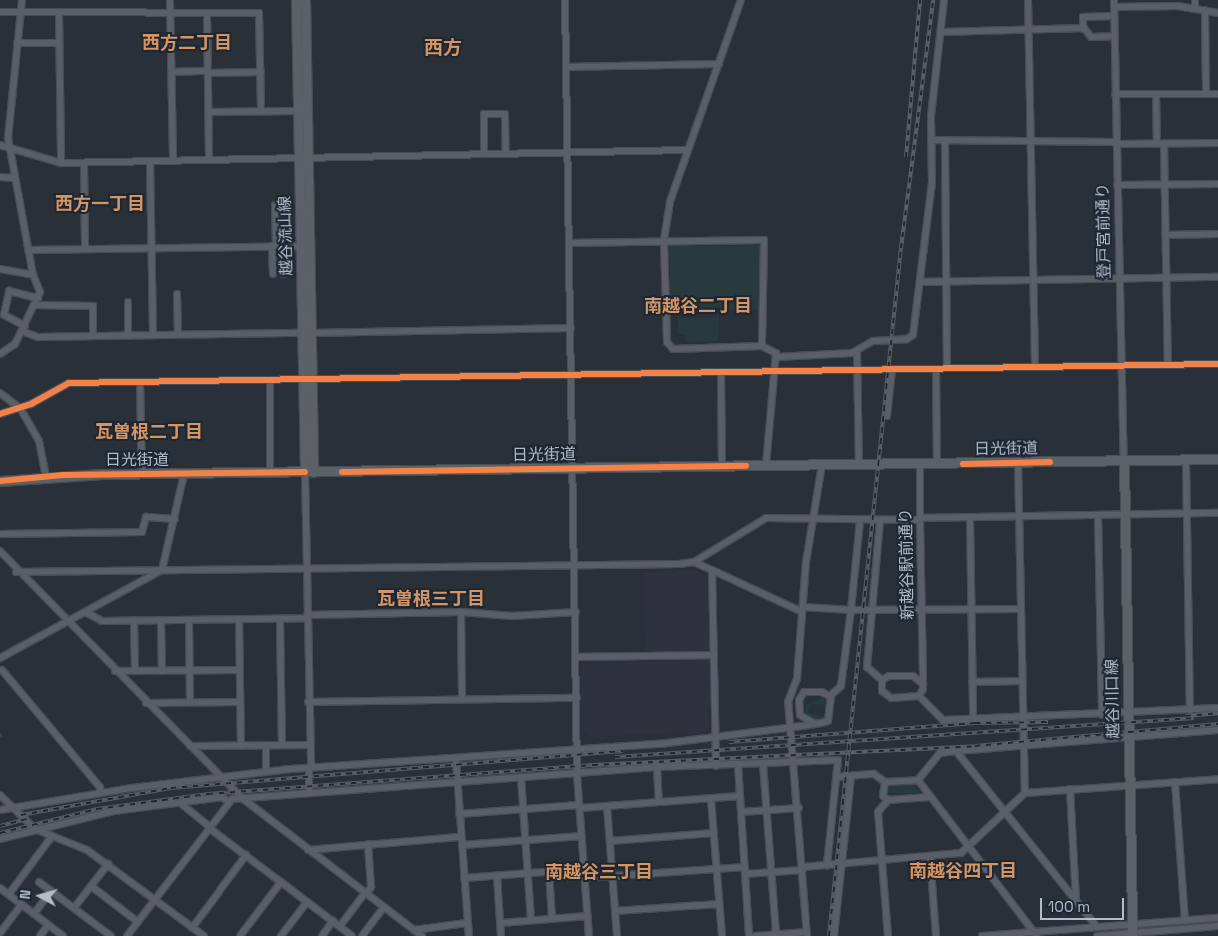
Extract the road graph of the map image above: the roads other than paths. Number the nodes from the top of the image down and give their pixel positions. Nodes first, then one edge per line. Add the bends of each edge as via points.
1 (22, 0) edge
2 (170, 0) edge
3 (296, 0) edge
4 (305, 0) edge
5 (565, 0) edge
6 (741, 0) edge
7 (944, 0) edge
8 (1028, 0) edge
9 (1195, 0) edge
10 (1172, 3) edge
11 (1114, 4) edge
12 (1195, 9) junction
13 (1205, 10) junction
14 (0, 12) edge
15 (20, 13) junction
16 (59, 13) junction
17 (1218, 13) edge
18 (170, 14) junction
19 (207, 14) junction
20 (1114, 16) junction
21 (1083, 28) junction
22 (1029, 31) junction
23 (941, 32) junction
24 (1114, 36) junction
25 (17, 42) junction
26 (59, 43) junction
27 (719, 64) junction
28 (566, 67) junction
29 (172, 72) junction
30 (208, 72) junction
31 (261, 72) junction
32 (1115, 94) junction
33 (1156, 94) junction
34 (1206, 94) junction
35 (1218, 94) edge
36 (261, 111) junction
37 (298, 111) junction
38 (209, 112) junction
39 (931, 140) junction
40 (945, 140) junction
41 (1031, 143) junction
42 (1116, 143) junction
43 (1218, 143) edge
44 (1160, 144) junction
45 (0, 145) edge
46 (9, 147) junction
47 (688, 150) junction
48 (568, 152) junction
49 (506, 153) junction
50 (484, 154) junction
51 (303, 158) junction
52 (173, 160) junction
53 (209, 160) junction
54 (150, 161) junction
55 (61, 163) junction
56 (84, 163) junction
57 (0, 177) edge
58 (15, 178) junction
59 (1164, 184) junction
60 (1218, 184) edge
61 (1117, 185) junction
62 (275, 205) dead end
63 (1218, 234) edge
64 (1165, 235) junction
65 (664, 241) junction
66 (569, 243) junction
67 (274, 246) junction
68 (284, 246) junction
69 (301, 246) junction
70 (152, 248) junction
71 (85, 249) junction
72 (28, 250) junction
73 (0, 268) edge
74 (273, 274) dead end
75 (283, 274) dead end
76 (33, 275) junction
77 (1218, 277) edge
78 (1119, 278) junction
79 (1166, 278) junction
80 (1033, 280) junction
81 (920, 282) junction
82 (946, 282) junction
83 (177, 294) dead end
84 (36, 301) junction
85 (128, 302) dead end
86 (571, 328) junction
87 (23, 329) junction
88 (306, 333) junction
89 (178, 334) junction
90 (154, 335) junction
91 (94, 336) junction
92 (128, 336) junction
93 (762, 346) junction
94 (857, 352) junction
95 (0, 354) edge
96 (778, 357) junction
97 (1168, 364) junction
98 (1218, 364) edge
99 (1122, 366) junction
100 (1035, 367) junction
101 (948, 368) junction
102 (936, 369) junction
103 (892, 370) junction
104 (858, 371) junction
105 (776, 372) junction
106 (721, 373) junction
107 (572, 377) junction
108 (307, 379) junction
109 (270, 380) junction
110 (140, 382) junction
111 (0, 393) edge
112 (20, 408) junction
113 (0, 414) edge
114 (887, 416) dead end
115 (1218, 459) edge
116 (1186, 460) junction
117 (1124, 461) junction
118 (1018, 463) junction
119 (766, 464) junction
120 (822, 464) junction
121 (859, 464) junction
122 (920, 465) junction
123 (937, 465) junction
124 (722, 467) junction
125 (572, 469) junction
126 (309, 472) junction
127 (270, 473) junction
128 (142, 474) junction
129 (184, 474) junction
130 (46, 476) junction
131 (0, 481) edge
132 (1218, 513) edge
133 (1187, 514) junction
134 (1125, 515) junction
135 (1098, 516) junction
136 (1019, 517) junction
137 (970, 518) junction
138 (175, 519) junction
139 (920, 519) junction
140 (815, 520) junction
141 (860, 521) junction
142 (880, 522) junction
143 (0, 534) edge
144 (0, 551) edge
145 (694, 562) junction
146 (575, 566) junction
147 (307, 568) junction
148 (162, 570) junction
149 (712, 570) junction
150 (16, 572) junction
151 (802, 609) junction
152 (1021, 609) junction
153 (851, 610) junction
154 (971, 610) junction
155 (922, 611) junction
156 (461, 612) junction
157 (576, 612) junction
158 (871, 612) junction
159 (86, 613) junction
160 (307, 617) junction
161 (239, 619) junction
162 (280, 619) junction
163 (134, 620) junction
164 (161, 620) junction
165 (189, 620) junction
166 (68, 624) junction
167 (714, 655) junction
168 (576, 657) junction
169 (0, 658) edge
170 (923, 662) junction
171 (2, 670) dead end
172 (240, 670) junction
173 (115, 671) junction
174 (135, 671) junction
175 (162, 671) junction
176 (190, 671) junction
177 (913, 676) junction
178 (797, 679) junction
179 (882, 680) junction
180 (1023, 681) junction
181 (972, 682) junction
182 (923, 684) junction
183 (804, 692) junction
184 (830, 696) junction
185 (919, 696) junction
186 (577, 698) junction
187 (462, 700) junction
188 (190, 702) junction
189 (240, 702) junction
190 (308, 702) junction
191 (146, 703) junction
192 (1218, 708) edge
193 (1190, 710) junction
194 (1128, 713) junction
195 (800, 715) junction
196 (1102, 715) junction
197 (1023, 716) junction
198 (973, 718) junction
199 (815, 724) junction
200 (790, 727) junction
201 (1218, 730) edge
202 (1128, 737) junction
203 (716, 738) junction
204 (266, 745) junction
205 (282, 745) junction
206 (309, 745) junction
207 (190, 746) junction
208 (241, 746) junction
209 (1023, 746) junction
210 (578, 747) junction
211 (956, 751) junction
212 (456, 760) junction
213 (796, 763) junction
214 (763, 764) junction
215 (716, 766) junction
216 (738, 766) junction
217 (310, 767) junction
218 (657, 767) junction
219 (266, 771) junction
220 (577, 774) junction
221 (521, 777) junction
222 (837, 777) junction
223 (851, 777) junction
224 (220, 778) junction
225 (1218, 779) edge
226 (918, 780) junction
227 (457, 782) junction
228 (885, 782) junction
229 (1175, 782) junction
230 (1129, 785) junction
231 (1070, 789) junction
232 (100, 793) junction
233 (309, 793) junction
234 (1024, 793) junction
235 (0, 795) edge
236 (740, 796) junction
237 (927, 797) junction
238 (242, 798) junction
239 (711, 798) junction
240 (888, 800) junction
241 (179, 802) junction
242 (229, 802) junction
243 (659, 802) junction
244 (607, 806) junction
245 (12, 807) junction
246 (580, 807) junction
247 (799, 808) junction
248 (524, 809) junction
249 (0, 810) edge
250 (767, 810) junction
251 (741, 812) junction
252 (1006, 812) junction
253 (459, 814) junction
254 (210, 828) junction
255 (34, 829) junction
256 (714, 833) junction
257 (52, 836) junction
258 (582, 836) junction
259 (461, 837) junction
260 (0, 839) edge
261 (526, 840) junction
262 (610, 841) junction
263 (368, 844) junction
264 (462, 845) junction
265 (967, 849) junction
266 (308, 850) junction
267 (246, 855) junction
268 (930, 856) junction
269 (882, 859) junction
270 (108, 864) junction
271 (828, 865) junction
272 (841, 866) junction
273 (717, 868) junction
274 (803, 868) junction
275 (584, 869) junction
276 (745, 870) junction
277 (549, 872) junction
278 (772, 872) junction
279 (528, 873) junction
280 (497, 876) junction
281 (612, 876) junction
282 (464, 878) junction
283 (585, 878) junction
284 (39, 882) dead end
285 (282, 882) junction
286 (91, 886) junction
287 (0, 888) edge
288 (51, 890) junction
289 (365, 893) junction
290 (9, 894) junction
291 (1076, 899) junction
292 (155, 900) junction
293 (307, 902) junction
294 (22, 904) junction
295 (719, 904) junction
296 (384, 907) junction
297 (74, 908) junction
298 (615, 911) junction
299 (34, 914) junction
300 (588, 916) junction
301 (1218, 918) edge
302 (552, 919) junction
303 (531, 920) junction
304 (332, 921) junction
305 (1185, 921) junction
306 (138, 922) junction
307 (500, 922) junction
308 (467, 923) junction
309 (48, 924) junction
310 (340, 926) junction
311 (1218, 926) edge
312 (1098, 927) junction
313 (192, 928) junction
314 (414, 930) junction
315 (1132, 931) edge
316 (1186, 932) edge
317 (0, 933) edge
318 (776, 934) junction
319 (807, 934) edge
320 (1035, 934) edge
321 (40, 936) edge
322 (63, 936) edge
323 (111, 936) edge
324 (127, 936) edge
325 (204, 936) edge
326 (240, 936) edge
327 (281, 936) edge
328 (322, 936) edge
329 (352, 936) edge
330 (362, 936) edge
331 (422, 936) edge
332 (468, 936) edge
333 (501, 936) edge
334 (589, 936) edge
335 (617, 936) edge
336 (722, 936) edge
337 (749, 936) edge
338 (755, 936) edge
339 (834, 936) edge
340 (888, 936) edge
341 (936, 936) edge
342 (982, 936) edge
343 (1097, 936) edge

1 - 15 street
2 - 18 street
3 - 37 main road, 越谷流山線
4 - 51 main road, 越谷流山線
5 - 28 street
6 - 27 street
7 - 23 street
8 - 22 street
9 - 12 street
10 - 11 street
10 - 12 street
11 - 20 street, 登戸宮前通り
12 - 13 street
13 - 17 street
13 - 34 street
14 - 15 street
15 - 16 street
15 - 25 street
16 - 18 street
16 - 26 street
18 - 19 street
18 - 29 street
19 - 30 street
19 - 31 street via 259,13
20 - 21 street via 1083,17
20 - 24 street, 登戸宮前通り
21 - 22 street
21 - 24 street via 1091,36
22 - 23 street
22 - 41 street
23 - 39 street
24 - 32 street, 登戸宮前通り
25 - 26 street
25 - 46 street
26 - 55 street
27 - 28 street
27 - 47 street
28 - 48 street
29 - 30 street
29 - 52 street
30 - 31 street
30 - 38 street
31 - 36 street
32 - 33 street
32 - 42 street, 登戸宮前通り
33 - 34 street
33 - 44 street
34 - 35 street
36 - 37 street
36 - 38 street
37 - 51 main road, 越谷流山線
38 - 53 street
39 - 40 street
39 - 81 street via 932,182
40 - 41 street
40 - 82 street
41 - 42 street
41 - 80 street
42 - 44 street
42 - 61 street, 登戸宮前通り
43 - 44 street
44 - 59 street
45 - 46 street
46 - 55 street
46 - 58 street
47 - 48 street
47 - 65 street via 670,202
48 - 49 street
48 - 66 street
49 - 50 street
49 - 50 street via 505,114 484,114
50 - 51 street
51 - 53 street
51 - 69 main road, 越谷流山線
51 - 88 main road, 越谷流山線
52 - 53 street
52 - 54 street
54 - 56 street
54 - 70 street
55 - 56 street
56 - 71 street
57 - 58 street
58 - 72 street
59 - 60 street
59 - 61 street
59 - 64 street
61 - 78 street, 登戸宮前通り
62 - 67 street
63 - 64 street
64 - 79 street
65 - 66 street
65 - 93 street via 668,348
65 - 93 street via 764,240
66 - 86 street
67 - 68 street
67 - 70 street
67 - 74 street
68 - 69 street
68 - 75 street
69 - 88 main road, 越谷流山線
70 - 71 street
70 - 90 street
71 - 72 street
72 - 76 street
73 - 76 street
76 - 84 street via 40,292
77 - 79 street
78 - 79 street
78 - 80 street
78 - 99 street, 登戸宮前通り
79 - 97 street
80 - 82 street
80 - 100 street
81 - 82 street
81 - 94 street via 911,338 872,341
82 - 101 street
83 - 89 street
84 - 87 street
84 - 87 street via 9,292 4,315
84 - 91 street via 93,306
85 - 92 street
86 - 88 street
86 - 107 street
87 - 91 street via 38,337
87 - 95 street
88 - 89 street
88 - 108 main road, 越谷流山線
89 - 90 street
90 - 92 street
91 - 92 street
93 - 96 street
94 - 96 street
94 - 104 street
96 - 105 street
97 - 98 street
97 - 99 street
99 - 100 street
99 - 117 street, 登戸宮前通り
100 - 101 street
101 - 102 street
102 - 103 street
102 - 123 street
103 - 104 street
103 - 114 street
104 - 105 street
104 - 121 street
105 - 106 street
105 - 119 street
106 - 107 street
106 - 124 street
107 - 108 street
107 - 125 street
108 - 109 street
108 - 126 main road, 越谷流山線
109 - 110 street
109 - 127 street
110 - 112 street via 69,383
110 - 128 street
111 - 112 street
112 - 113 street
112 - 130 street via 39,441
115 - 116 main road, 日光街道
116 - 117 main road, 日光街道
116 - 133 street
117 - 118 main road, 日光街道
117 - 134 main road, 越谷川口線
118 - 123 main road, 日光街道
118 - 136 street
119 - 120 main road, 日光街道
119 - 124 main road, 日光街道
120 - 121 main road, 日光街道
120 - 140 street
121 - 122 main road, 日光街道
122 - 123 main road, 日光街道
122 - 139 street, 新越谷駅前通り
124 - 125 main road, 日光街道
125 - 126 main road, 日光街道
125 - 146 street
126 - 127 main road, 日光街道
126 - 147 street
127 - 129 main road, 日光街道
128 - 129 main road, 日光街道
128 - 130 main road, 日光街道
129 - 138 street
130 - 131 main road, 日光街道
132 - 133 street
133 - 134 street
133 - 193 street
134 - 135 street
134 - 194 main road, 越谷川口線
135 - 136 street
135 - 196 street
136 - 137 street
136 - 152 street
137 - 139 street
137 - 154 street
138 - 143 street via 146,517 142,532
138 - 148 street
139 - 142 street
139 - 155 street, 新越谷駅前通り
140 - 141 street
140 - 145 street via 766,518
140 - 151 street
141 - 142 street
141 - 153 street
142 - 158 street
144 - 150 street
145 - 146 street
145 - 149 street
146 - 147 street
146 - 157 street
147 - 148 street
147 - 160 street
148 - 150 street
148 - 159 street
149 - 151 street
149 - 167 street
150 - 166 street
151 - 153 street
151 - 178 street
152 - 154 street
152 - 180 street
153 - 158 street
153 - 184 street via 841,686
154 - 155 street
154 - 181 street
155 - 158 street
155 - 170 street, 新越谷駅前通り
156 - 157 street via 512,616
156 - 160 street
156 - 187 street
157 - 168 street
158 - 179 street via 867,668
159 - 163 street via 92,620
159 - 166 street
160 - 162 street
160 - 190 street
161 - 162 street
161 - 165 street
161 - 172 street
162 - 205 street
163 - 164 street
163 - 174 street
164 - 165 street
164 - 175 street
165 - 176 street
166 - 169 street
166 - 173 street
167 - 168 street
167 - 203 street
168 - 186 street
170 - 177 street
170 - 182 street, 新越谷駅前通り
171 - 232 street via 100,787
172 - 176 street
172 - 189 street
173 - 174 street
173 - 191 street
174 - 175 street
175 - 176 street
176 - 188 street
177 - 179 street
177 - 182 street
178 - 183 street
178 - 200 street via 789,699
179 - 185 street via 882,691 888,698
180 - 181 street
180 - 197 street
181 - 198 street
182 - 185 street, 新越谷駅前通り
183 - 184 street
183 - 195 street via 799,700
184 - 199 street via 831,718
185 - 198 street via 943,720
186 - 187 street
186 - 210 street
187 - 190 street
188 - 189 street
188 - 191 street
189 - 208 street
190 - 206 street
191 - 207 street
192 - 193 street
193 - 194 street
194 - 196 street
194 - 202 main road, 越谷川口線
195 - 199 street
195 - 200 street
196 - 197 street
197 - 198 street
197 - 209 street
199 - 200 street
200 - 203 street
200 - 213 street
201 - 202 street
202 - 209 street
202 - 230 main road, 越谷川口線
203 - 210 street
203 - 215 street
204 - 205 street
204 - 208 street
204 - 219 street
205 - 206 street
206 - 217 street
207 - 208 street
207 - 224 street
209 - 211 street
209 - 234 street
210 - 212 street
210 - 220 street
211 - 226 street via 940,753
211 - 252 street
212 - 217 street
212 - 227 street
213 - 214 street
213 - 222 street via 838,760
213 - 247 street
214 - 216 street
214 - 250 street
215 - 216 street
215 - 218 street
216 - 236 street
217 - 219 street
217 - 233 street
218 - 220 street
218 - 243 street
219 - 224 street
220 - 221 street
220 - 246 street
221 - 227 street
221 - 248 street
222 - 223 street
222 - 271 street
223 - 228 street via 874,774
223 - 272 street
224 - 232 street
224 - 238 street
225 - 229 street
226 - 228 street
226 - 237 street
227 - 233 street
227 - 253 street
228 - 240 street via 883,796
229 - 230 street
229 - 305 street
230 - 231 street
230 - 315 main road, 越谷川口線
231 - 234 street
231 - 291 street
232 - 245 street
233 - 238 street
234 - 252 street
235 - 245 street
236 - 239 street
236 - 251 street
237 - 240 street
237 - 265 street
238 - 242 street
238 - 266 street
239 - 243 street
239 - 256 street
240 - 269 street via 878,812
241 - 242 street via 222,797
241 - 254 street
241 - 255 street
242 - 254 street
243 - 244 street
244 - 246 street
244 - 262 street
245 - 249 street
245 - 255 street
246 - 248 street
246 - 258 street
247 - 250 street
247 - 274 street
248 - 253 street
248 - 261 street
250 - 251 street
250 - 278 street
251 - 276 street
252 - 265 street
252 - 291 street
253 - 259 street
254 - 267 street
254 - 292 street
255 - 257 street
255 - 260 street
256 - 262 street
256 - 273 street
257 - 270 street
257 - 290 street
258 - 261 street
258 - 275 street
259 - 263 street
259 - 264 street
261 - 264 street
261 - 279 street
262 - 281 street
263 - 266 street
263 - 289 street via 371,887
264 - 282 street
265 - 268 street
265 - 320 street
266 - 289 street
267 - 285 street
267 - 313 street
268 - 269 street
268 - 341 street
269 - 272 street
269 - 340 street
270 - 286 street
270 - 292 street
271 - 272 street
271 - 274 street
272 - 339 street
273 - 276 street
273 - 281 street
273 - 295 street
274 - 278 street
274 - 319 street
275 - 277 street
275 - 283 street
276 - 278 street
276 - 337 street
277 - 279 street
277 - 302 street
278 - 318 street
279 - 280 street
279 - 303 street
280 - 282 street
280 - 307 street
281 - 283 street
281 - 298 street
282 - 308 street
283 - 300 street
284 - 288 street
285 - 293 street
285 - 326 street
286 - 297 street
286 - 306 street
287 - 290 street
288 - 297 street
288 - 299 street
289 - 296 street
289 - 310 street
290 - 294 street
291 - 312 street
292 - 306 street
292 - 313 street
293 - 304 street
293 - 327 street
294 - 299 street
294 - 317 street
295 - 298 street
295 - 336 street
296 - 314 street
296 - 330 street
297 - 323 street
298 - 335 street
299 - 309 street
300 - 302 street
300 - 334 street
301 - 305 street
302 - 303 street
303 - 307 street
304 - 310 street
304 - 328 street
305 - 315 street
306 - 324 street
307 - 333 street
308 - 314 street
308 - 332 street
309 - 321 street
309 - 322 street
310 - 329 street
311 - 316 street
312 - 315 street
312 - 320 street
313 - 325 street
314 - 331 street
315 - 316 street
315 - 343 street
318 - 319 street
318 - 338 street
320 - 342 street

